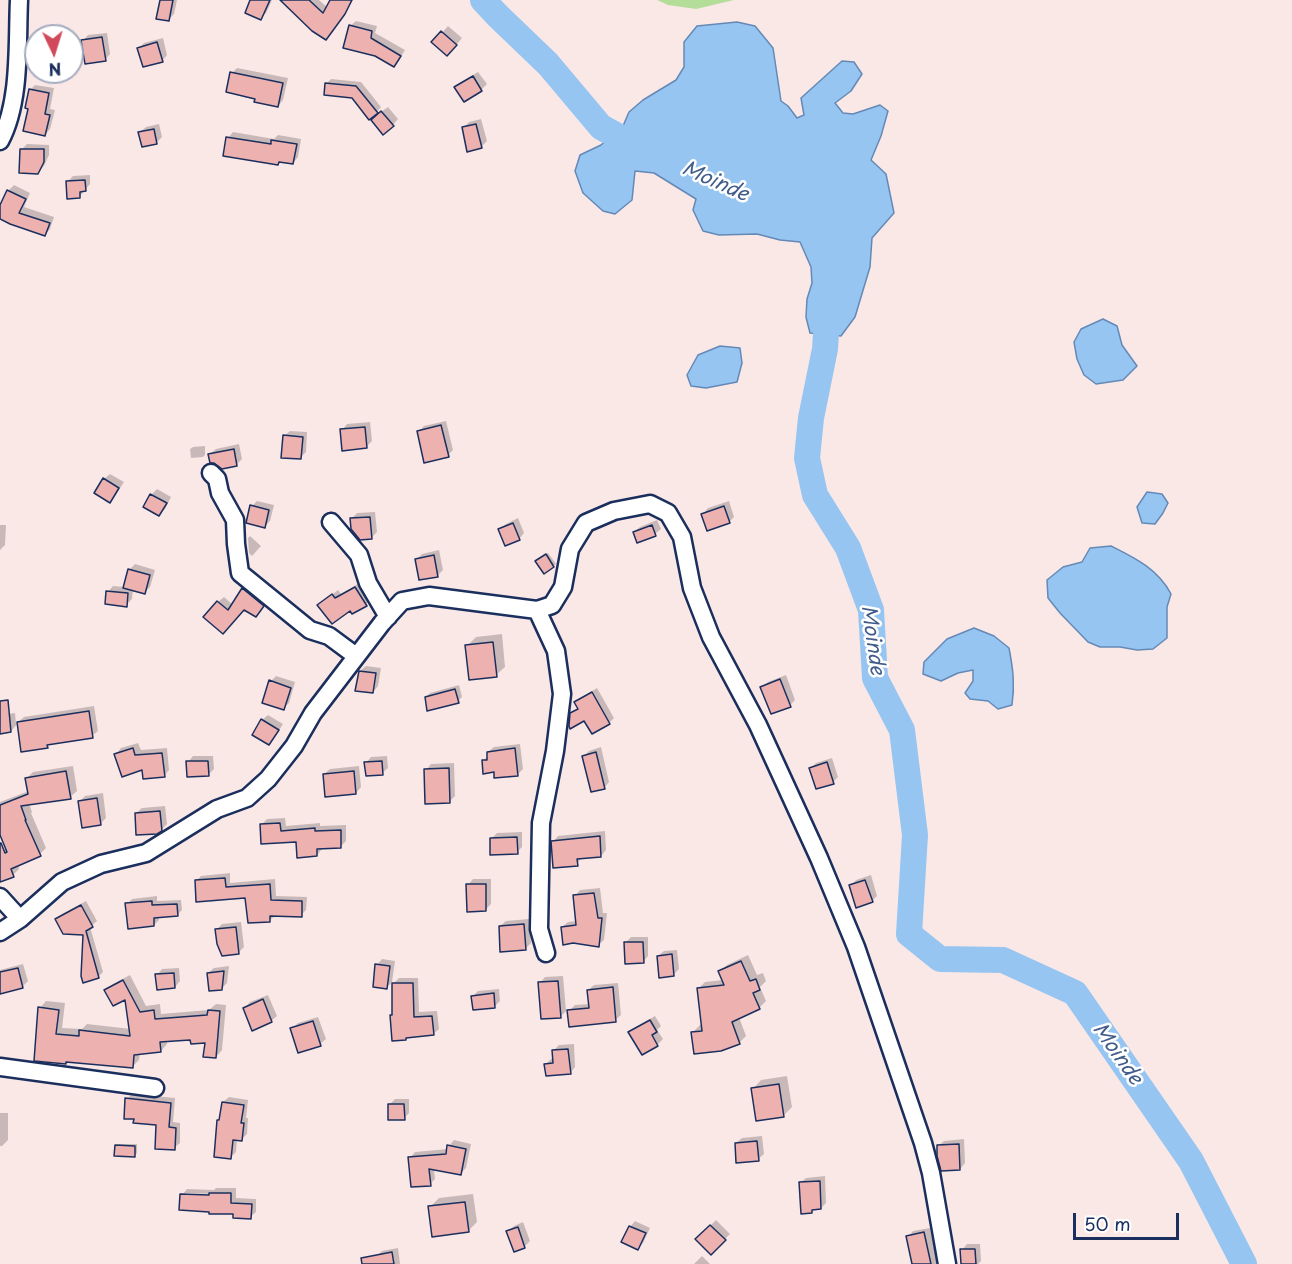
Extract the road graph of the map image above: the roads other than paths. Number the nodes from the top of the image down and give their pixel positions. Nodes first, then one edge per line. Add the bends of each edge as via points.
1 (19, 0) edge
2 (0, 141) edge
3 (211, 473) dead end
4 (331, 522) dead end
5 (537, 610) junction
6 (388, 617) junction
7 (356, 656) junction
8 (0, 897) edge
9 (20, 919) junction
10 (0, 932) edge
11 (546, 953) dead end
12 (0, 1067) edge
13 (155, 1088) dead end
14 (947, 1264) edge

1 - 2 street via 15,95
3 - 7 street via 235,520 240,573 309,630 329,636
4 - 6 street via 359,555 368,583
5 - 6 street via 429,596 402,602
5 - 11 street via 556,651 562,694 541,823 539,929
5 - 14 street via 552,605 563,587 570,549 586,522 614,511 650,504 668,513 682,537 692,588 711,637 758,725 856,947 932,1173
6 - 7 street
7 - 9 street via 313,713 294,746 247,798 217,809 146,853 101,864 62,882
8 - 9 street
9 - 10 street
12 - 13 street

